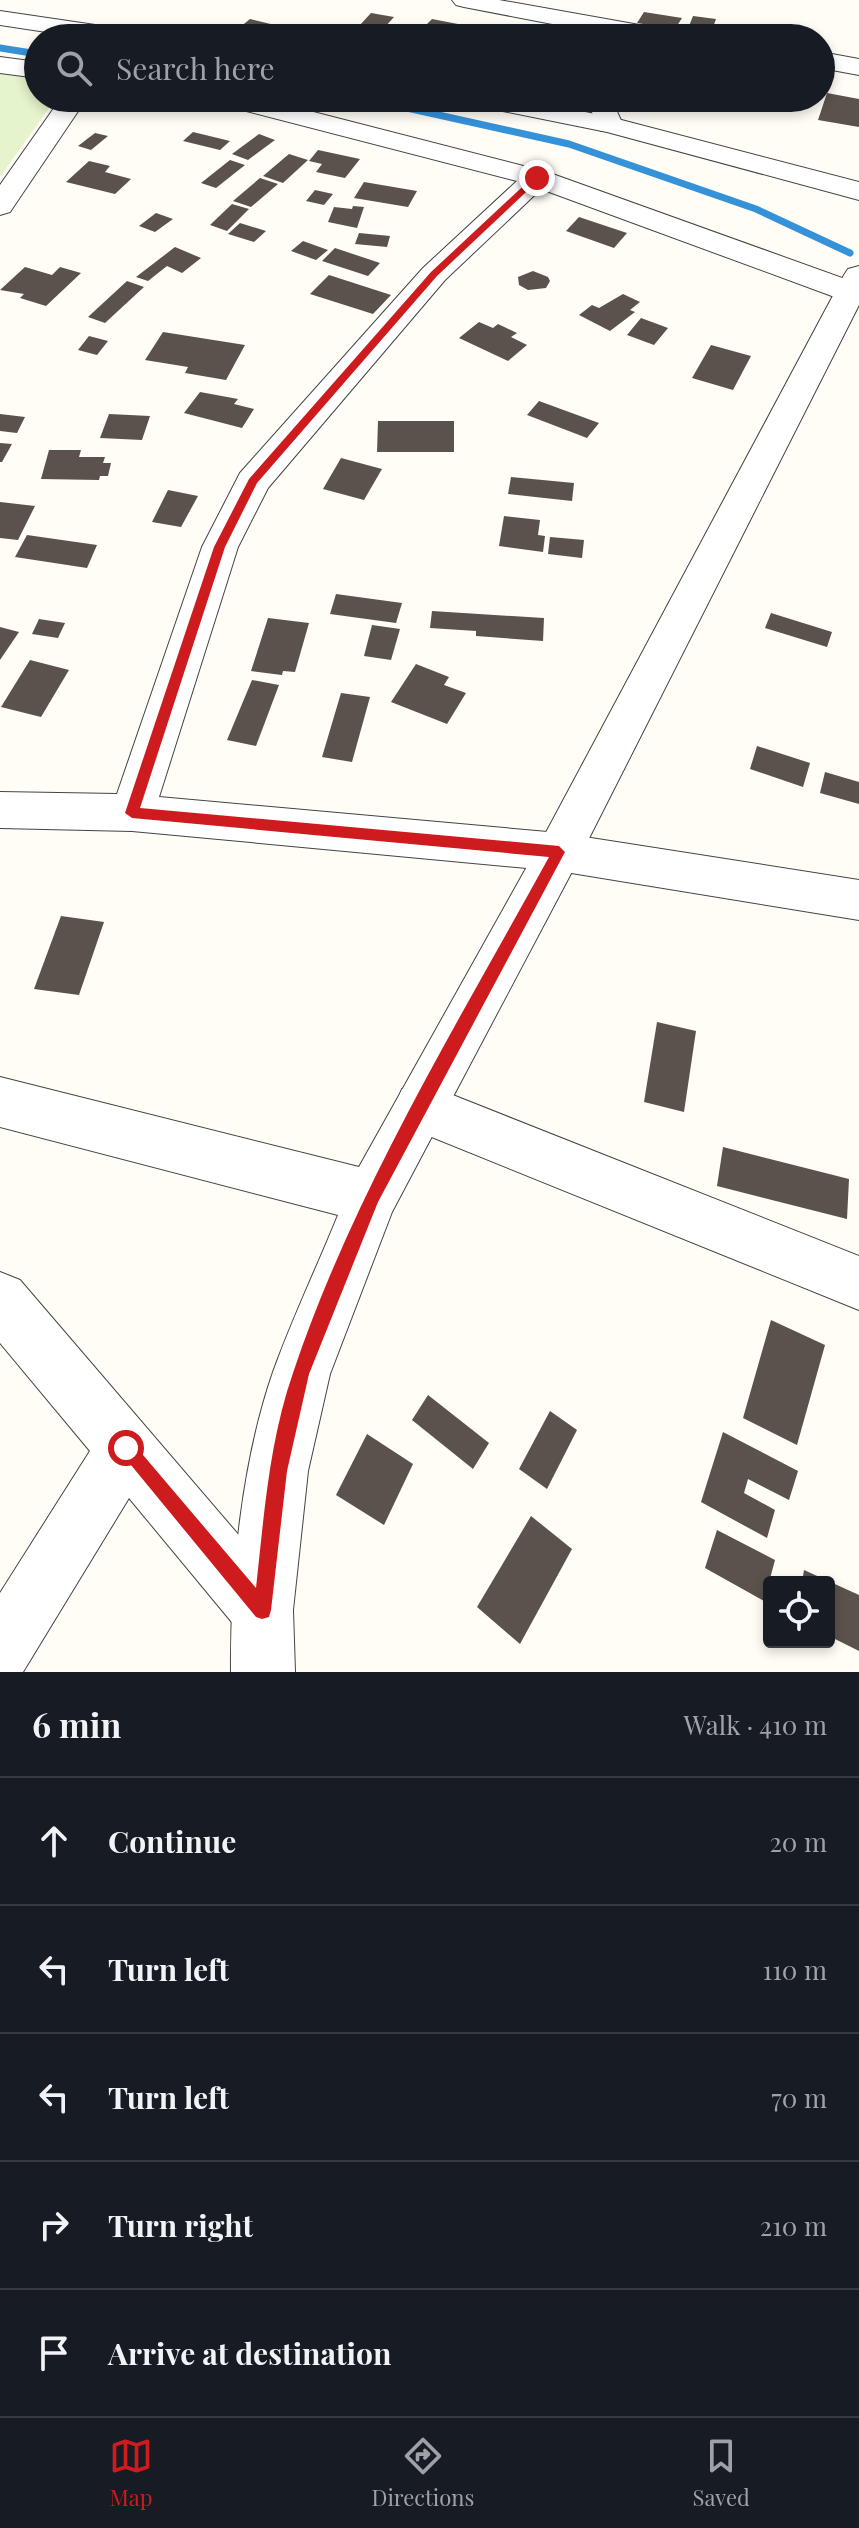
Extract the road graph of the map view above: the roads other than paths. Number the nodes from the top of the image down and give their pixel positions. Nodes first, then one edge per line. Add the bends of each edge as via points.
1 (464, 0) edge
2 (607, 0) edge
3 (0, 18) edge
4 (40, 24) edge
5 (554, 24) edge
6 (586, 24) edge
7 (835, 63) edge
8 (0, 65) edge
9 (859, 67) edge
10 (24, 68) edge
11 (64, 112) edge
12 (282, 112) edge
13 (546, 112) edge
14 (604, 112) edge
15 (610, 125) junction
16 (537, 178) junction
17 (859, 191) edge
18 (0, 206) edge
19 (855, 283) edge
20 (0, 810) edge
21 (132, 813) junction
22 (559, 852) junction
23 (859, 900) edge
24 (0, 1102) edge
25 (420, 1107) junction
26 (372, 1197) junction
27 (859, 1283) edge
28 (0, 1300) edge
29 (126, 1448) junction
30 (262, 1610) junction
31 (0, 1651) edge
32 (263, 1672) edge

1 - 5 street
2 - 6 street
3 - 4 street
7 - 9 street
8 - 10 street
11 - 18 street
12 - 16 street
13 - 15 street
14 - 15 street
15 - 17 street
16 - 19 street
16 - 21 street via 434,274 253,482 220,547
19 - 22 street
20 - 21 street
21 - 22 street
22 - 23 street
22 - 25 street
24 - 26 street
25 - 26 street
25 - 27 street
26 - 30 street via 301,1374 278,1471
28 - 29 street
29 - 30 street
29 - 31 street
30 - 32 street

